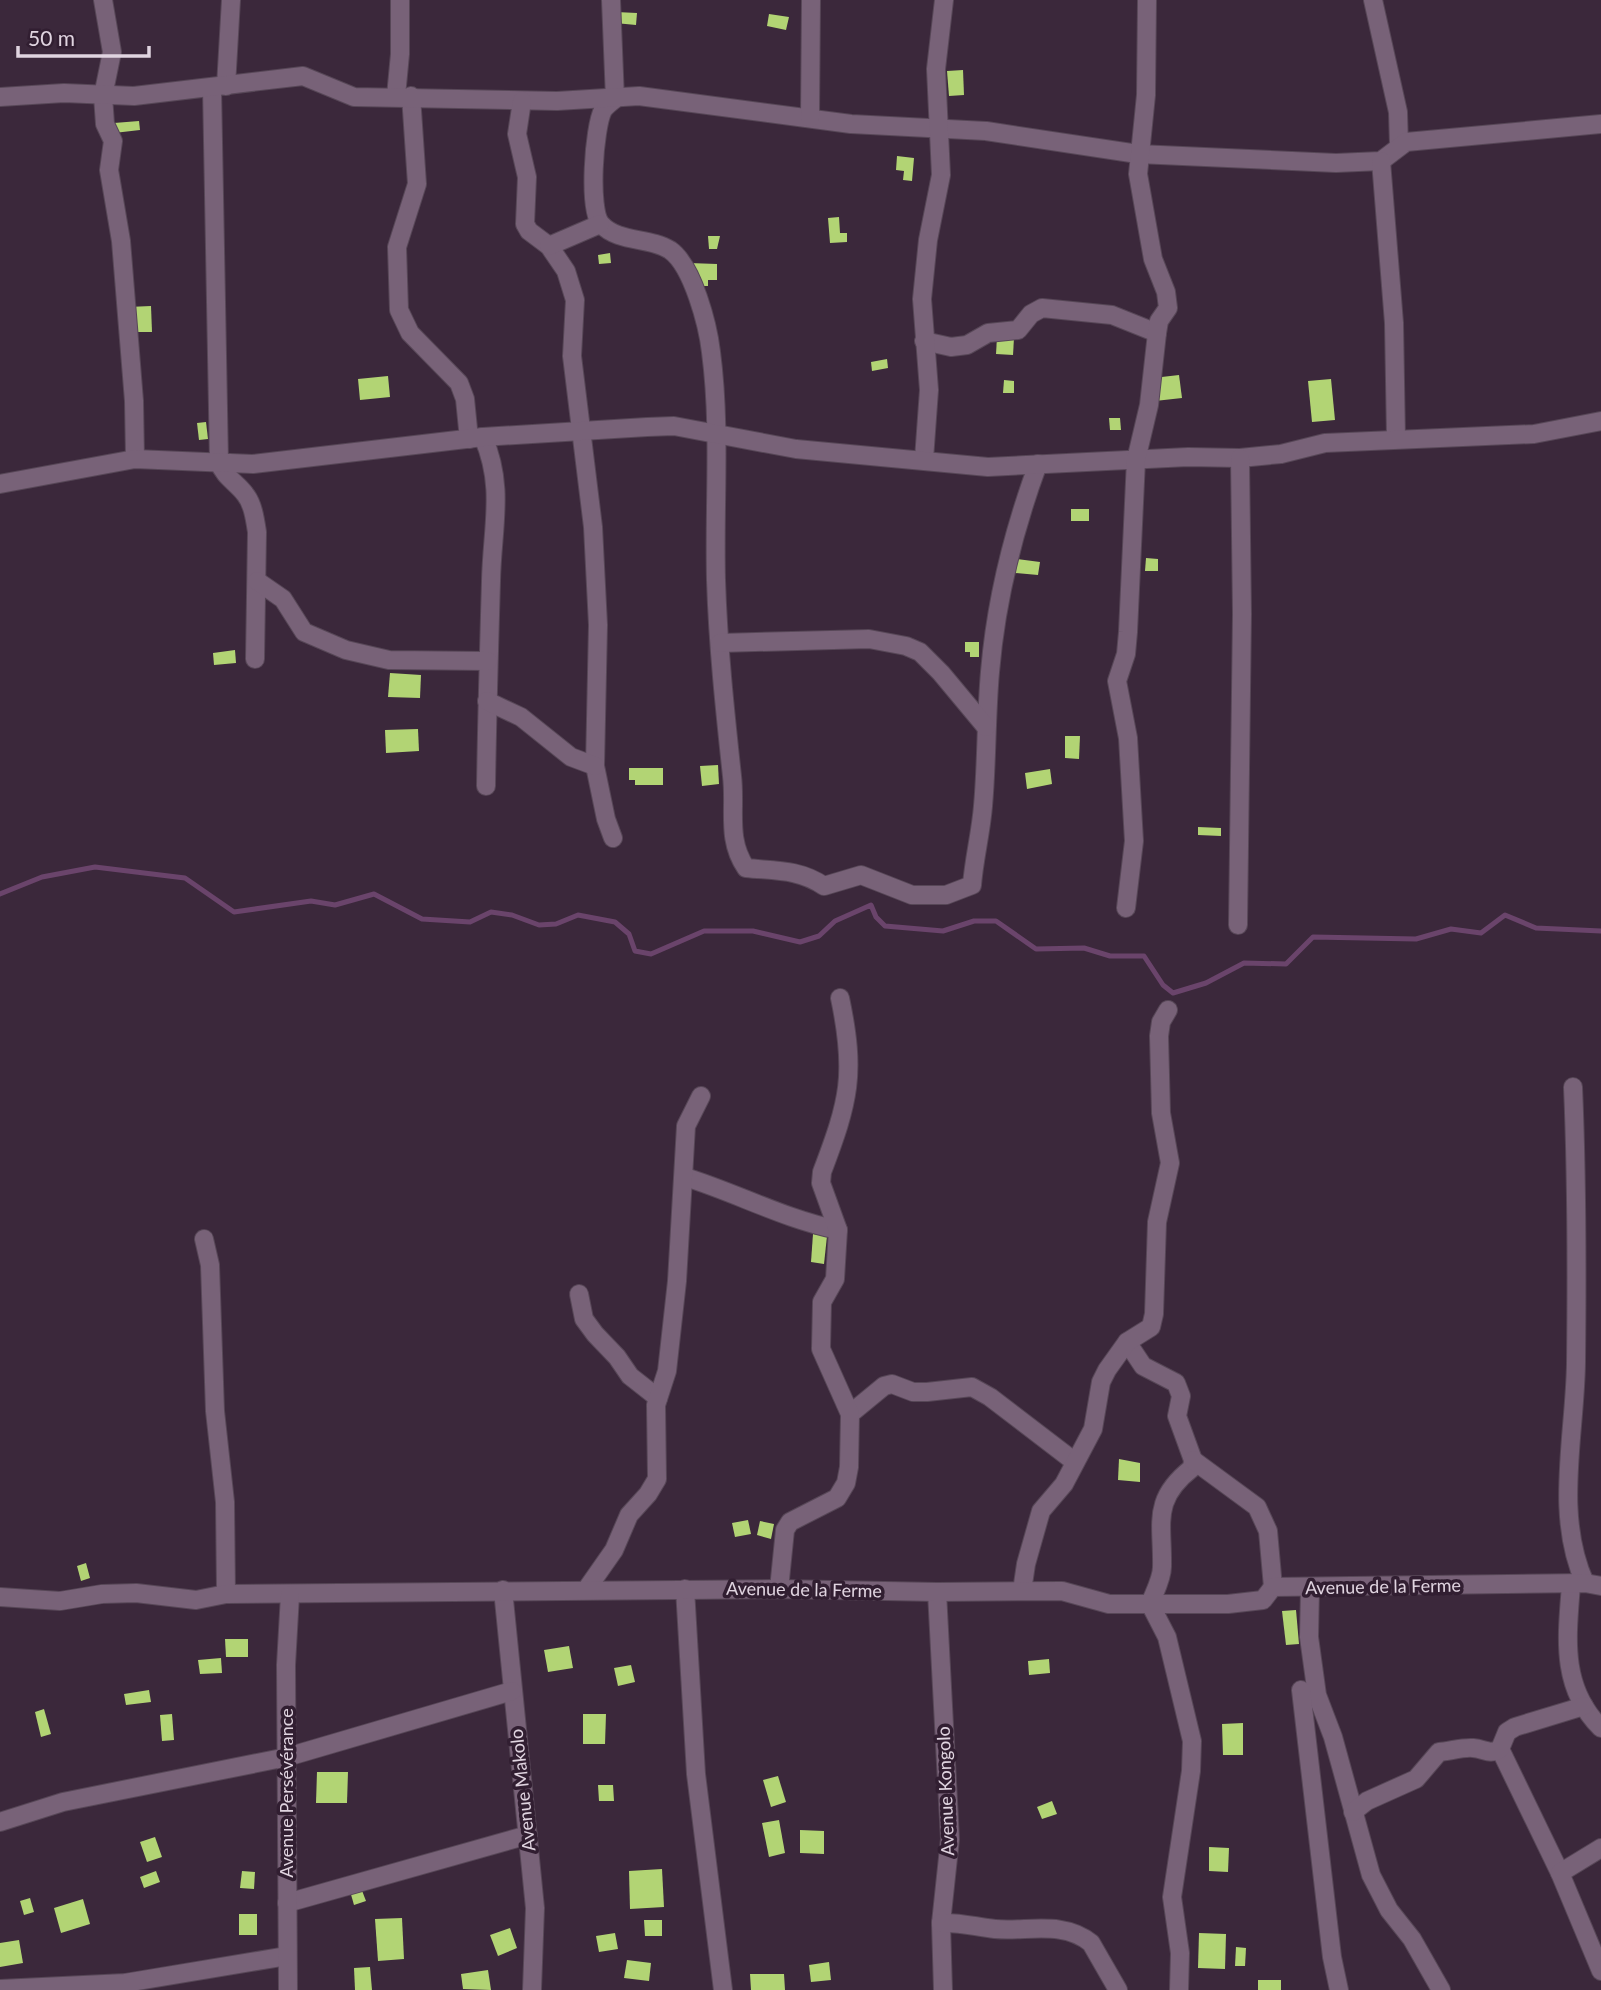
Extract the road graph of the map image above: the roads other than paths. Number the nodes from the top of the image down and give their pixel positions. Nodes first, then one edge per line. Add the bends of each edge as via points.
1 (103, 0) edge
2 (231, 0) edge
3 (400, 0) edge
4 (611, 0) edge
5 (811, 0) edge
6 (944, 0) edge
7 (1147, 0) edge
8 (1373, 0) edge
9 (219, 87) junction
10 (103, 96) junction
11 (403, 96) junction
12 (0, 97) edge
13 (615, 99) junction
14 (522, 101) junction
15 (810, 118) junction
16 (1601, 124) edge
17 (939, 127) junction
18 (1399, 146) junction
19 (1138, 154) junction
20 (1381, 161) junction
21 (600, 224) junction
22 (549, 246) junction
23 (1157, 333) junction
24 (924, 341) junction
25 (1601, 421) edge
26 (583, 432) junction
27 (717, 436) junction
28 (476, 438) junction
29 (1396, 439) junction
30 (1240, 458) junction
31 (135, 459) junction
32 (924, 459) junction
33 (1136, 460) junction
34 (219, 462) junction
35 (1038, 464) junction
36 (0, 484) edge
37 (257, 581) junction
38 (720, 643) junction
39 (255, 659) dead end
40 (488, 662) junction
41 (488, 701) junction
42 (986, 727) junction
43 (595, 766) junction
44 (486, 786) dead end
45 (613, 838) dead end
46 (1126, 908) dead end
47 (1238, 925) dead end
48 (840, 998) dead end
49 (1168, 1010) dead end
50 (1573, 1087) dead end
51 (701, 1096) dead end
52 (685, 1177) junction
53 (838, 1230) junction
54 (204, 1239) dead end
55 (579, 1294) dead end
56 (1127, 1342) junction
57 (658, 1398) junction
58 (850, 1414) junction
59 (1193, 1460) junction
60 (1076, 1462) junction
61 (1586, 1585) edge
62 (1273, 1587) junction
63 (1310, 1588) junction
64 (685, 1589) junction
65 (779, 1589) junction
66 (503, 1590) junction
67 (586, 1590) junction
68 (1022, 1591) junction
69 (937, 1592) junction
70 (226, 1594) junction
71 (290, 1595) junction
72 (0, 1597) edge
73 (1150, 1604) junction
74 (1301, 1690) dead end
75 (512, 1691) junction
76 (1584, 1706) junction
77 (1601, 1728) edge
78 (1500, 1749) junction
79 (287, 1757) junction
80 (1353, 1812) junction
81 (0, 1822) edge
82 (528, 1835) junction
83 (1601, 1848) edge
84 (1560, 1873) junction
85 (288, 1903) junction
86 (941, 1923) junction
87 (287, 1956) junction
88 (1601, 1971) edge
89 (0, 1989) edge
90 (288, 1990) edge
91 (532, 1990) edge
92 (723, 1990) edge
93 (943, 1990) edge
94 (1118, 1990) edge
95 (1179, 1990) edge
96 (1339, 1990) edge
97 (1441, 1990) edge

1 - 10 street via 112,52
2 - 9 street
3 - 11 street
4 - 13 street
5 - 15 street
6 - 17 street via 936,69
7 - 19 street via 1146,95
8 - 18 street via 1398,112
9 - 10 street
9 - 11 street via 303,76 354,97
9 - 34 street
10 - 12 street
10 - 31 street via 105,124 113,141 109,170 121,241
11 - 14 street
11 - 28 street via 416,184 397,247 399,310 410,332 459,383
13 - 14 street
13 - 15 street via 639,96
13 - 21 street via 603,110 597,140 594,187
14 - 22 street via 517,120 527,177 525,224
15 - 17 street via 896,129
16 - 18 street via 1420,140
17 - 19 street
17 - 24 street via 941,175 924,272
18 - 20 street
19 - 20 street
19 - 23 street via 1140,200 1168,308
20 - 29 street via 1394,323
21 - 22 street
21 - 27 street via 608,231 669,250 681,262 707,325
22 - 26 street via 573,285 572,356
23 - 24 street via 1112,315 1042,308 1018,330 988,333 967,345 951,348
23 - 33 street via 1149,405
24 - 32 street via 929,390
25 - 29 street via 1506,437
26 - 27 street via 674,426
26 - 28 street
26 - 43 street via 598,625
27 - 32 street via 796,449
27 - 38 street
28 - 34 street via 253,464
28 - 40 street via 497,474
29 - 30 street via 1325,443
30 - 33 street
30 - 47 street
31 - 34 street
31 - 36 street
32 - 35 street via 988,467
33 - 35 street
33 - 46 street via 1128,632 1117,681 1128,738 1133,830
34 - 37 street via 254,513
35 - 42 street via 999,601
37 - 39 street
37 - 40 street via 283,599 304,632 346,650 390,660
38 - 42 street via 869,639 906,646 920,652 942,673
38 - 42 street via 735,852 746,868 781,869 809,876 824,886 860,875 912,895 946,895 972,885 984,807
40 - 41 street
41 - 43 street via 521,717 571,758
41 - 44 street
43 - 45 street
48 - 53 street via 850,1058 847,1093 821,1183
49 - 56 street via 1159,1036 1161,1113 1170,1163 1157,1222 1154,1314 1151,1327
50 - 61 street via 1576,1366 1569,1508 1573,1552
51 - 52 street via 686,1126
52 - 53 street via 797,1221
52 - 57 street via 667,1371
53 - 58 street via 835,1279 822,1302 821,1349
54 - 70 street via 210,1265 215,1401 225,1502
55 - 57 street via 584,1320 630,1376
56 - 59 street via 1143,1366 1179,1389 1177,1416
56 - 60 street via 1101,1382 1096,1422
57 - 67 street via 654,1486 629,1515 614,1550
58 - 60 street via 892,1384 913,1392 972,1387
58 - 65 street via 846,1483 831,1503 790,1522 785,1530
59 - 62 street via 1257,1507 1268,1531
59 - 73 street via 1192,1468 1178,1480 1161,1508 1162,1571
60 - 68 street via 1041,1511
61 - 63 street, Avenue de la Ferme
61 - 76 street via 1568,1669
62 - 63 street, Avenue de la Ferme
62 - 73 street, Avenue de la Ferme via 1263,1600
63 - 80 street via 1309,1637 1317,1695
64 - 65 street, Avenue de la Ferme
64 - 67 street, Avenue de la Ferme
64 - 92 street via 696,1774
65 - 69 street, Avenue de la Ferme
66 - 67 street, Avenue de la Ferme
66 - 71 street, Avenue de la Ferme
66 - 75 street, Avenue Makolo
68 - 69 street, Avenue de la Ferme
68 - 73 street, Avenue de la Ferme via 1062,1591 1110,1604
69 - 86 street, Avenue Kongolo via 950,1848
70 - 71 street, Avenue de la Ferme
70 - 72 street, Avenue de la Ferme via 196,1600 136,1593 60,1601
71 - 79 street, Avenue Persévérance
73 - 95 street via 1167,1637 1192,1741 1172,1897 1180,1953
74 - 96 street
75 - 79 street
75 - 82 street, Avenue Makolo
76 - 77 street
76 - 78 street via 1515,1727 1507,1732
78 - 80 street via 1439,1752 1416,1779
78 - 84 street
79 - 81 street via 63,1802
79 - 85 street, Avenue Persévérance
80 - 97 street via 1371,1875
82 - 85 street
82 - 91 street, Avenue Makolo via 535,1908
83 - 84 street
84 - 88 street
85 - 87 street, Avenue Persévérance
86 - 93 street, Avenue Kongolo
86 - 94 street via 1046,1928 1084,1937
87 - 89 street via 125,1983
87 - 90 street, Avenue Persévérance

